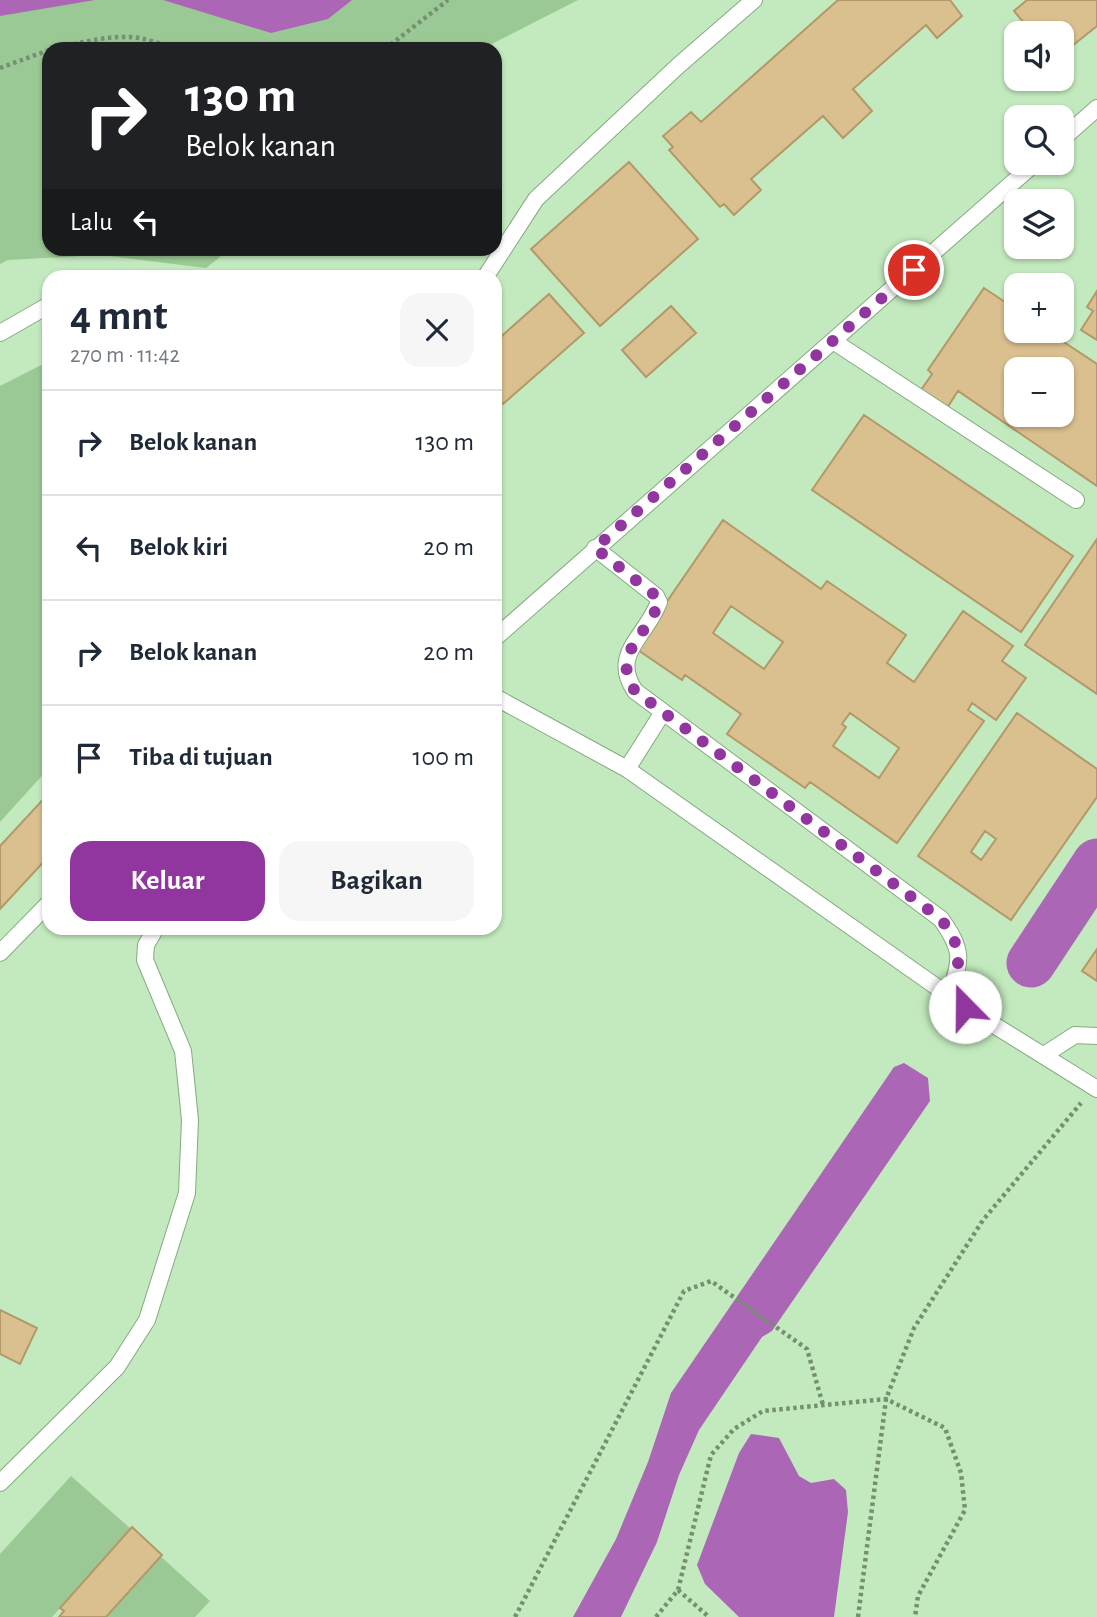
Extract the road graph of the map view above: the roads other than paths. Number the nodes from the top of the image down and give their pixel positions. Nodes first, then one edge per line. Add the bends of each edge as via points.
1 (754, 0) edge
2 (1097, 108) edge
3 (1074, 128) edge
4 (1021, 175) edge
5 (502, 251) edge
6 (42, 309) edge
7 (0, 333) edge
8 (833, 341) junction
9 (1076, 500) dead end
10 (595, 548) junction
11 (502, 632) edge
12 (502, 701) edge
13 (663, 712) junction
14 (627, 769) junction
15 (42, 909) edge
16 (152, 935) edge
17 (0, 953) edge
18 (949, 995) junction
19 (1097, 1035) edge
20 (1044, 1055) junction
21 (1096, 1088) edge
22 (0, 1483) edge

1 - 5 lane via 536,199
2 - 3 lane
4 - 8 lane
6 - 7 lane
8 - 9 lane
8 - 10 lane
10 - 11 lane
10 - 13 lane via 659,602 626,657 624,670 635,691
12 - 14 lane
13 - 14 lane
13 - 18 lane via 941,919 960,955
14 - 18 lane
15 - 17 lane
16 - 22 lane via 145,960 183,1051 190,1120 187,1193 147,1321 117,1367
18 - 20 lane
19 - 20 lane via 1076,1035
20 - 21 lane

